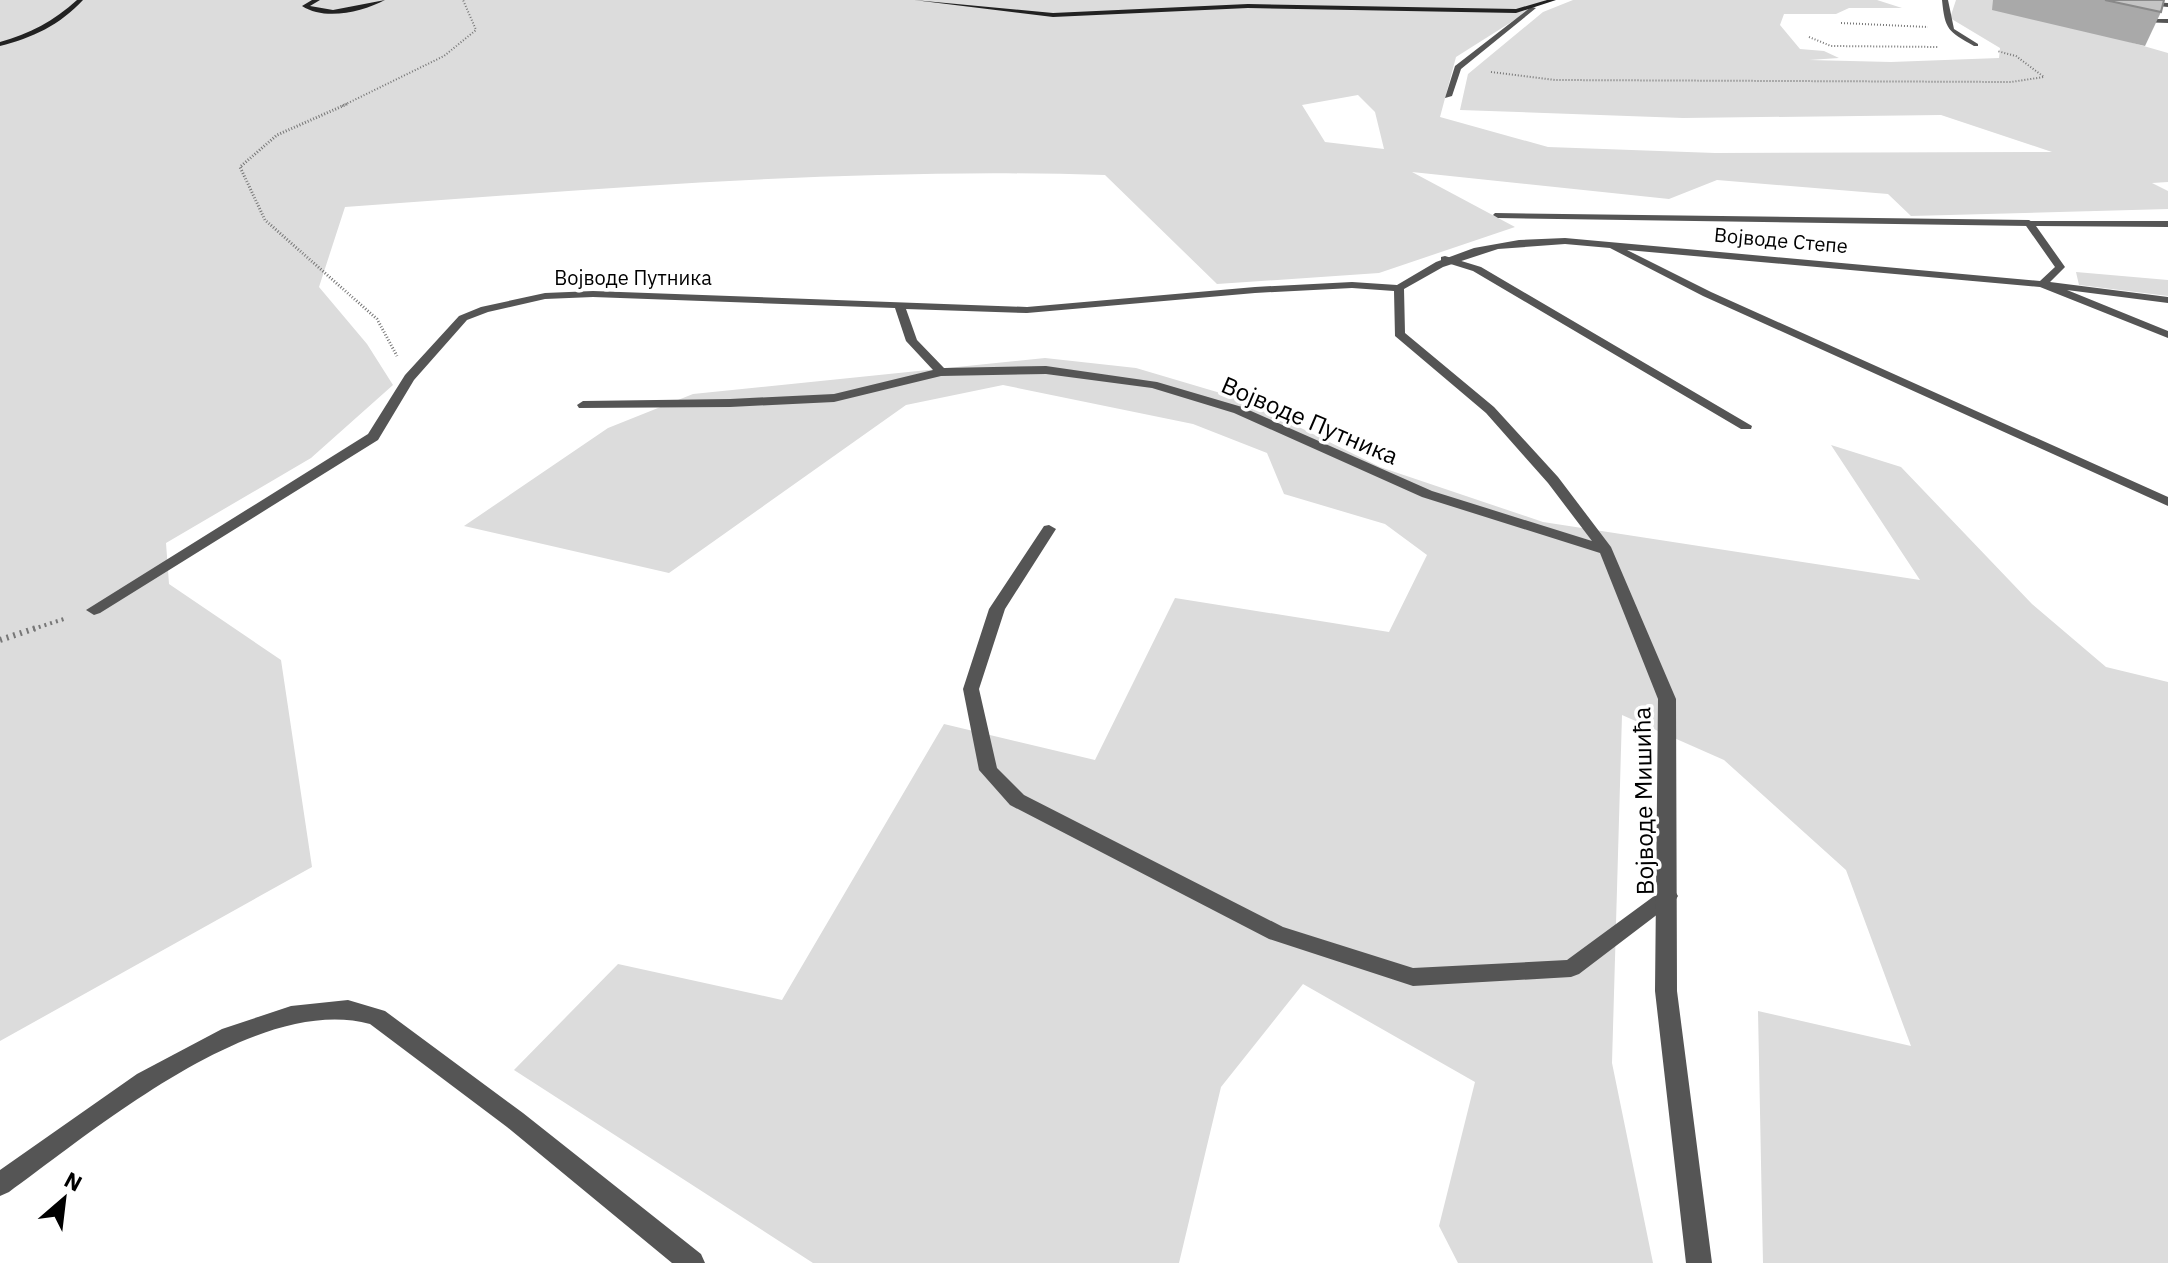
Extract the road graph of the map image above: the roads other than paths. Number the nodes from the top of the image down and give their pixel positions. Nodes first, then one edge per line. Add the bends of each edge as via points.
1 (80, 0) edge
2 (317, 0) edge
3 (382, 0) edge
4 (917, 0) edge
5 (1553, 0) edge
6 (1945, 0) edge
7 (2118, 0) edge
8 (2168, 5) edge
9 (1533, 8) junction
10 (2134, 19) dead end
11 (2168, 21) edge
12 (0, 44) edge
13 (1976, 45) road end
14 (1448, 96) dead end
15 (1498, 215) dead end
16 (2029, 223) junction
17 (2168, 224) edge
18 (1605, 243) junction
19 (1445, 259) junction
20 (2042, 284) junction
21 (1399, 288) junction
22 (2168, 300) edge
23 (900, 306) junction
24 (2168, 335) edge
25 (941, 372) junction
26 (583, 405) dead end
27 (1746, 426) dead end
28 (2168, 502) edge
29 (1049, 529) dead end
30 (1606, 550) junction
31 (94, 610) road end
32 (1668, 896) junction
33 (0, 1184) edge
34 (692, 1263) edge
35 (1699, 1263) edge

1 - 12 street via 63,18
2 - 3 street via 305,6 333,11
4 - 9 street via 1053,15 1248,6
5 - 9 street
6 - 13 street via 1950,28
7 - 8 street
9 - 14 street via 1458,68
10 - 11 street
15 - 16 street
16 - 17 street
16 - 20 street via 2060,267
18 - 19 street, Војводе Степе via 1530,241
18 - 20 street, Војводе Степе
18 - 28 street
19 - 21 street, Војводе Степе
19 - 27 street via 1477,269
20 - 22 street, Војводе Степе
20 - 24 street
21 - 23 street, Војводе Путника via 1255,290 1027,310
21 - 30 street, Војводе Мишића via 1399,334 1490,410
23 - 25 street via 912,341
23 - 31 street, Војводе Путника via 695,296 545,296 485,309 463,318 409,378 373,437
25 - 26 street, Војводе Путника via 834,398
25 - 30 street, Војводе Путника via 1046,370 1153,385 1238,410 1427,494
29 - 32 street via 997,609 971,689 988,770 1017,800 1276,933 1413,977 1571,968
30 - 32 street, Војводе Мишића via 1667,699
32 - 35 street, Војводе Мишића via 1666,991
33 - 34 street via 145,1081 230,1036 291,1015 348,1009 377,1017

